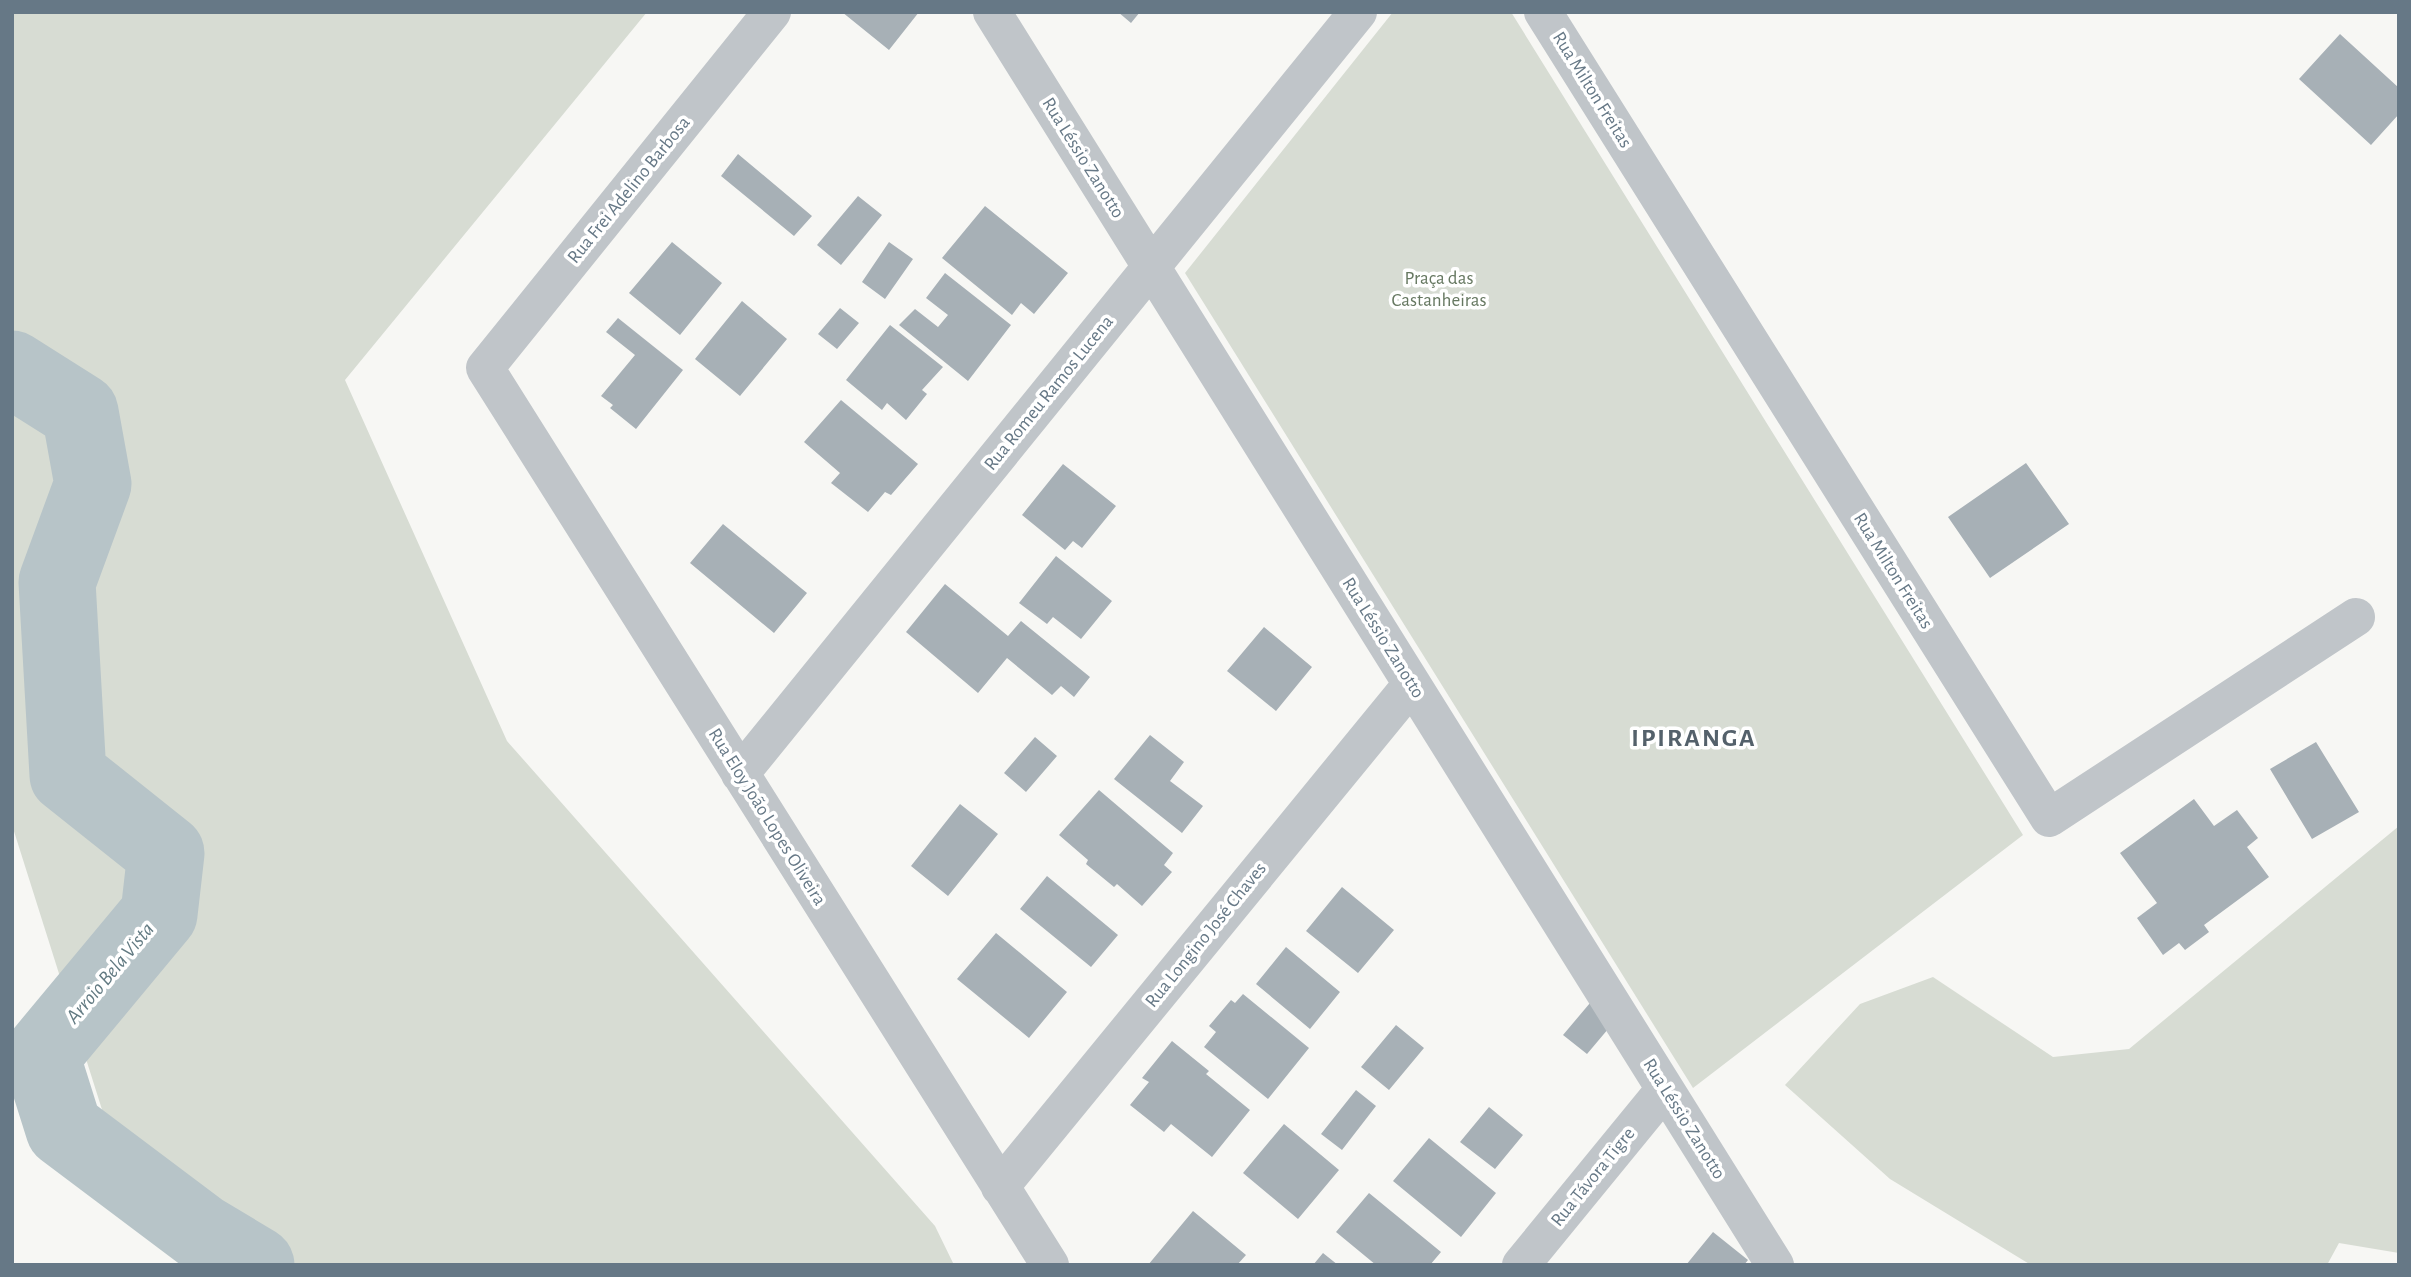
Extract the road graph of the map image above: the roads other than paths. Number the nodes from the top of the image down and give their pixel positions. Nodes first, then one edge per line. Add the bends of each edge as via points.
1 (772, 12) edge
2 (992, 12) edge
3 (1358, 12) edge
4 (1543, 12) edge
5 (1151, 268) junction
6 (485, 368) joint
7 (2356, 617) dead end
8 (1412, 684) junction
9 (740, 774) junction
10 (1665, 1089) junction
11 (1000, 1187) junction
12 (1050, 1265) edge
13 (1521, 1265) edge
14 (1775, 1265) edge

1 - 6 street, Rua Frei Adelino Barbosa
2 - 5 street, Rua Léssio Zanotto
3 - 5 street, Rua Romeu Ramos Lucena
4 - 7 street, Rua Milton Freitas via 2049,818
5 - 8 street, Rua Léssio Zanotto
5 - 9 street, Rua Romeu Ramos Lucena
6 - 9 street, Rua Eloy João Lopes Oliveira
8 - 10 street, Rua Léssio Zanotto
8 - 11 street, Rua Longino José Chaves
9 - 11 street, Rua Eloy João Lopes Oliveira
10 - 13 street, Rua Távora Tigre
10 - 14 street, Rua Léssio Zanotto
11 - 12 street, Rua Eloy João Lopes Oliveira

